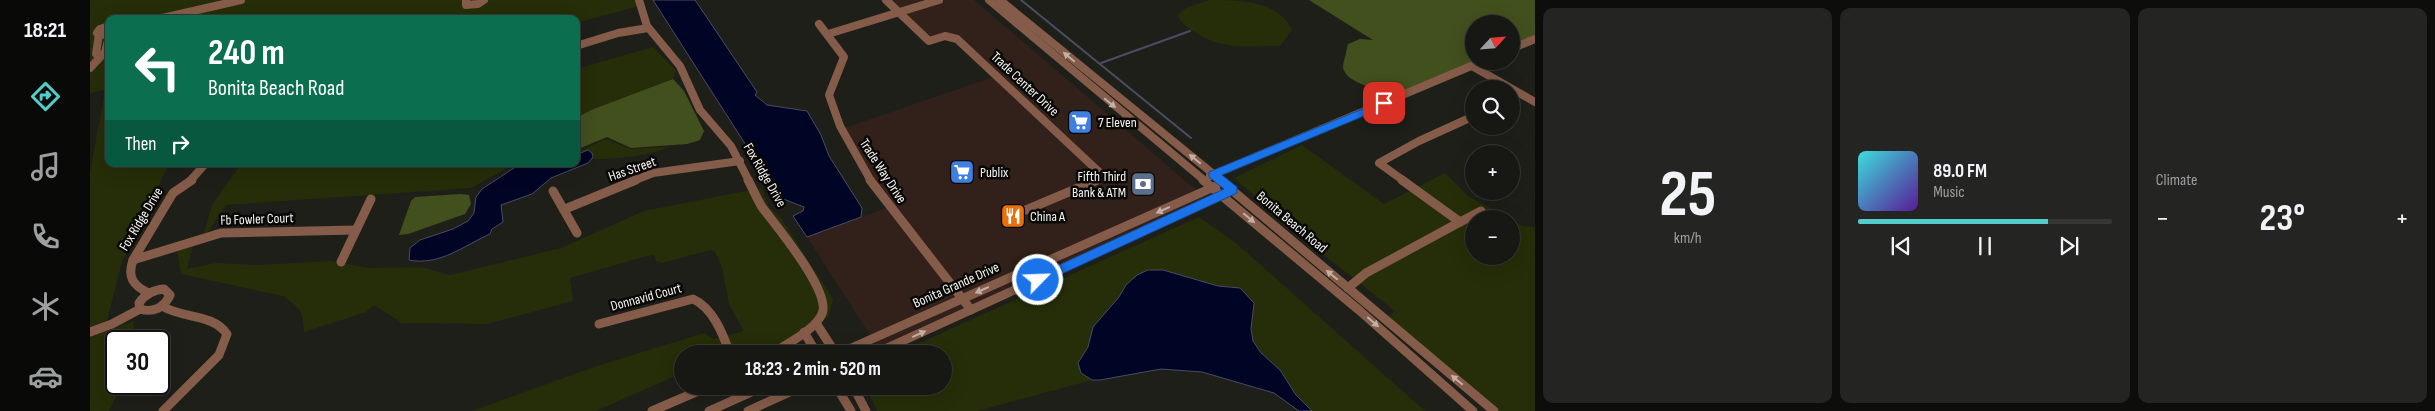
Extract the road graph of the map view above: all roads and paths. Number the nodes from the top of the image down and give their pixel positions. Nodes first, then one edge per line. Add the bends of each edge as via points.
1 (241, 0) edge
2 (466, 0) edge
3 (484, 0) edge
4 (639, 0) edge
5 (886, 0) edge
6 (922, 0) edge
7 (939, 0) edge
8 (988, 0) edge
9 (1000, 0) edge
10 (896, 10) junction
11 (175, 15) edge
12 (648, 28) junction
13 (95, 34) edge
14 (1535, 39) edge
15 (580, 45) edge
16 (1520, 45) edge
17 (105, 52) edge
18 (99, 57) junction
19 (90, 68) edge
20 (1465, 69) edge
21 (1479, 70) edge
22 (1521, 94) joint
23 (1535, 102) edge
24 (1465, 120) edge
25 (740, 161) junction
26 (202, 167) edge
27 (1213, 174) junction
28 (1203, 179) junction
29 (1224, 183) junction
30 (1213, 187) junction
31 (1233, 190) junction
32 (553, 192) dead end
33 (1222, 195) junction
34 (372, 199) dead end
35 (565, 210) junction
36 (1026, 210) dead end
37 (1465, 219) edge
38 (1460, 222) junction
39 (356, 230) junction
40 (577, 233) dead end
41 (133, 260) junction
42 (341, 262) dead end
43 (1348, 288) junction
44 (149, 293) junction
45 (962, 299) junction
46 (162, 306) junction
47 (140, 309) junction
48 (971, 310) junction
49 (816, 323) junction
50 (599, 324) dead end
51 (90, 332) edge
52 (804, 332) junction
53 (727, 345) edge
54 (785, 345) edge
55 (812, 345) edge
56 (831, 345) edge
57 (857, 345) edge
58 (894, 345) edge
59 (689, 395) edge
60 (745, 395) edge
61 (783, 395) edge
62 (841, 395) edge
63 (857, 395) edge
64 (163, 411) edge
65 (652, 411) edge
66 (709, 411) edge
67 (748, 411) edge
68 (851, 411) edge
69 (864, 411) edge
70 (1473, 411) edge
71 (1494, 411) edge

1 - 11 street
2 - 3 street via 470,5
4 - 12 street, Fox Ridge Drive
5 - 10 street, Trade Center Drive
6 - 10 street, Trade Way Drive
7 - 10 street, Trade Way Drive
8 -> 28 street, Bonita Beach Road
27 -> 9 street, Bonita Beach Road
10 - 36 street, Trade Center Drive via 928,41 945,36 957,40 1099,172 1097,180
10 - 45 street, Trade Way Drive via 824,29 844,57 843,68 829,87 829,94 849,145 889,206
12 - 15 street
12 - 25 street, Fox Ridge Drive via 680,66 700,110 724,136
13 - 18 street
14 - 16 street
17 - 18 street
18 - 19 street
20 - 27 street
21 - 22 street
22 - 23 street
24 - 38 street via 1379,163
25 - 35 street, Has Street via 653,174
25 - 49 street, Fox Ridge Drive via 762,205 823,296 823,312
26 - 41 street, Fox Ridge Drive via 194,178 173,193
27 - 28 street
27 - 29 street, Bonita Beach Road
28 - 30 street, Bonita Beach Road
29 - 30 street, Bonita Grande Drive
29 - 31 street, Bonita Beach Road
30 - 33 street, Bonita Beach Road
30 -> 45 street, Bonita Grande Drive
31 - 33 street, Bonita Grande Drive
43 -> 31 street, Bonita Beach Road
32 - 35 street
33 - 48 street, Bonita Grande Drive
33 -> 70 street, Bonita Beach Road
34 - 39 street
35 - 40 street
37 - 38 street
38 - 43 street via 1366,273
39 - 41 street, Fb Fowler Court via 221,233
39 - 42 street
41 - 44 street, Fox Ridge Drive via 128,271 130,277 141,290
71 -> 43 street, Bonita Beach Road
44 - 46 street via 164,289 169,292 169,299
44 - 47 street via 141,300
45 - 48 street, Trade Way Drive
45 - 57 street, Bonita Grande Drive
46 - 47 street via 152,310
46 - 64 street via 173,312 213,321 227,334 219,356
47 - 51 street
58 -> 48 street, Bonita Grande Drive
49 - 52 street
49 - 56 street
50 - 53 street, Donnavid Court via 693,299 699,300 706,308
52 - 54 street
52 - 55 street
59 - 65 street
60 - 66 street
61 - 67 street
62 - 68 street
63 - 69 street

